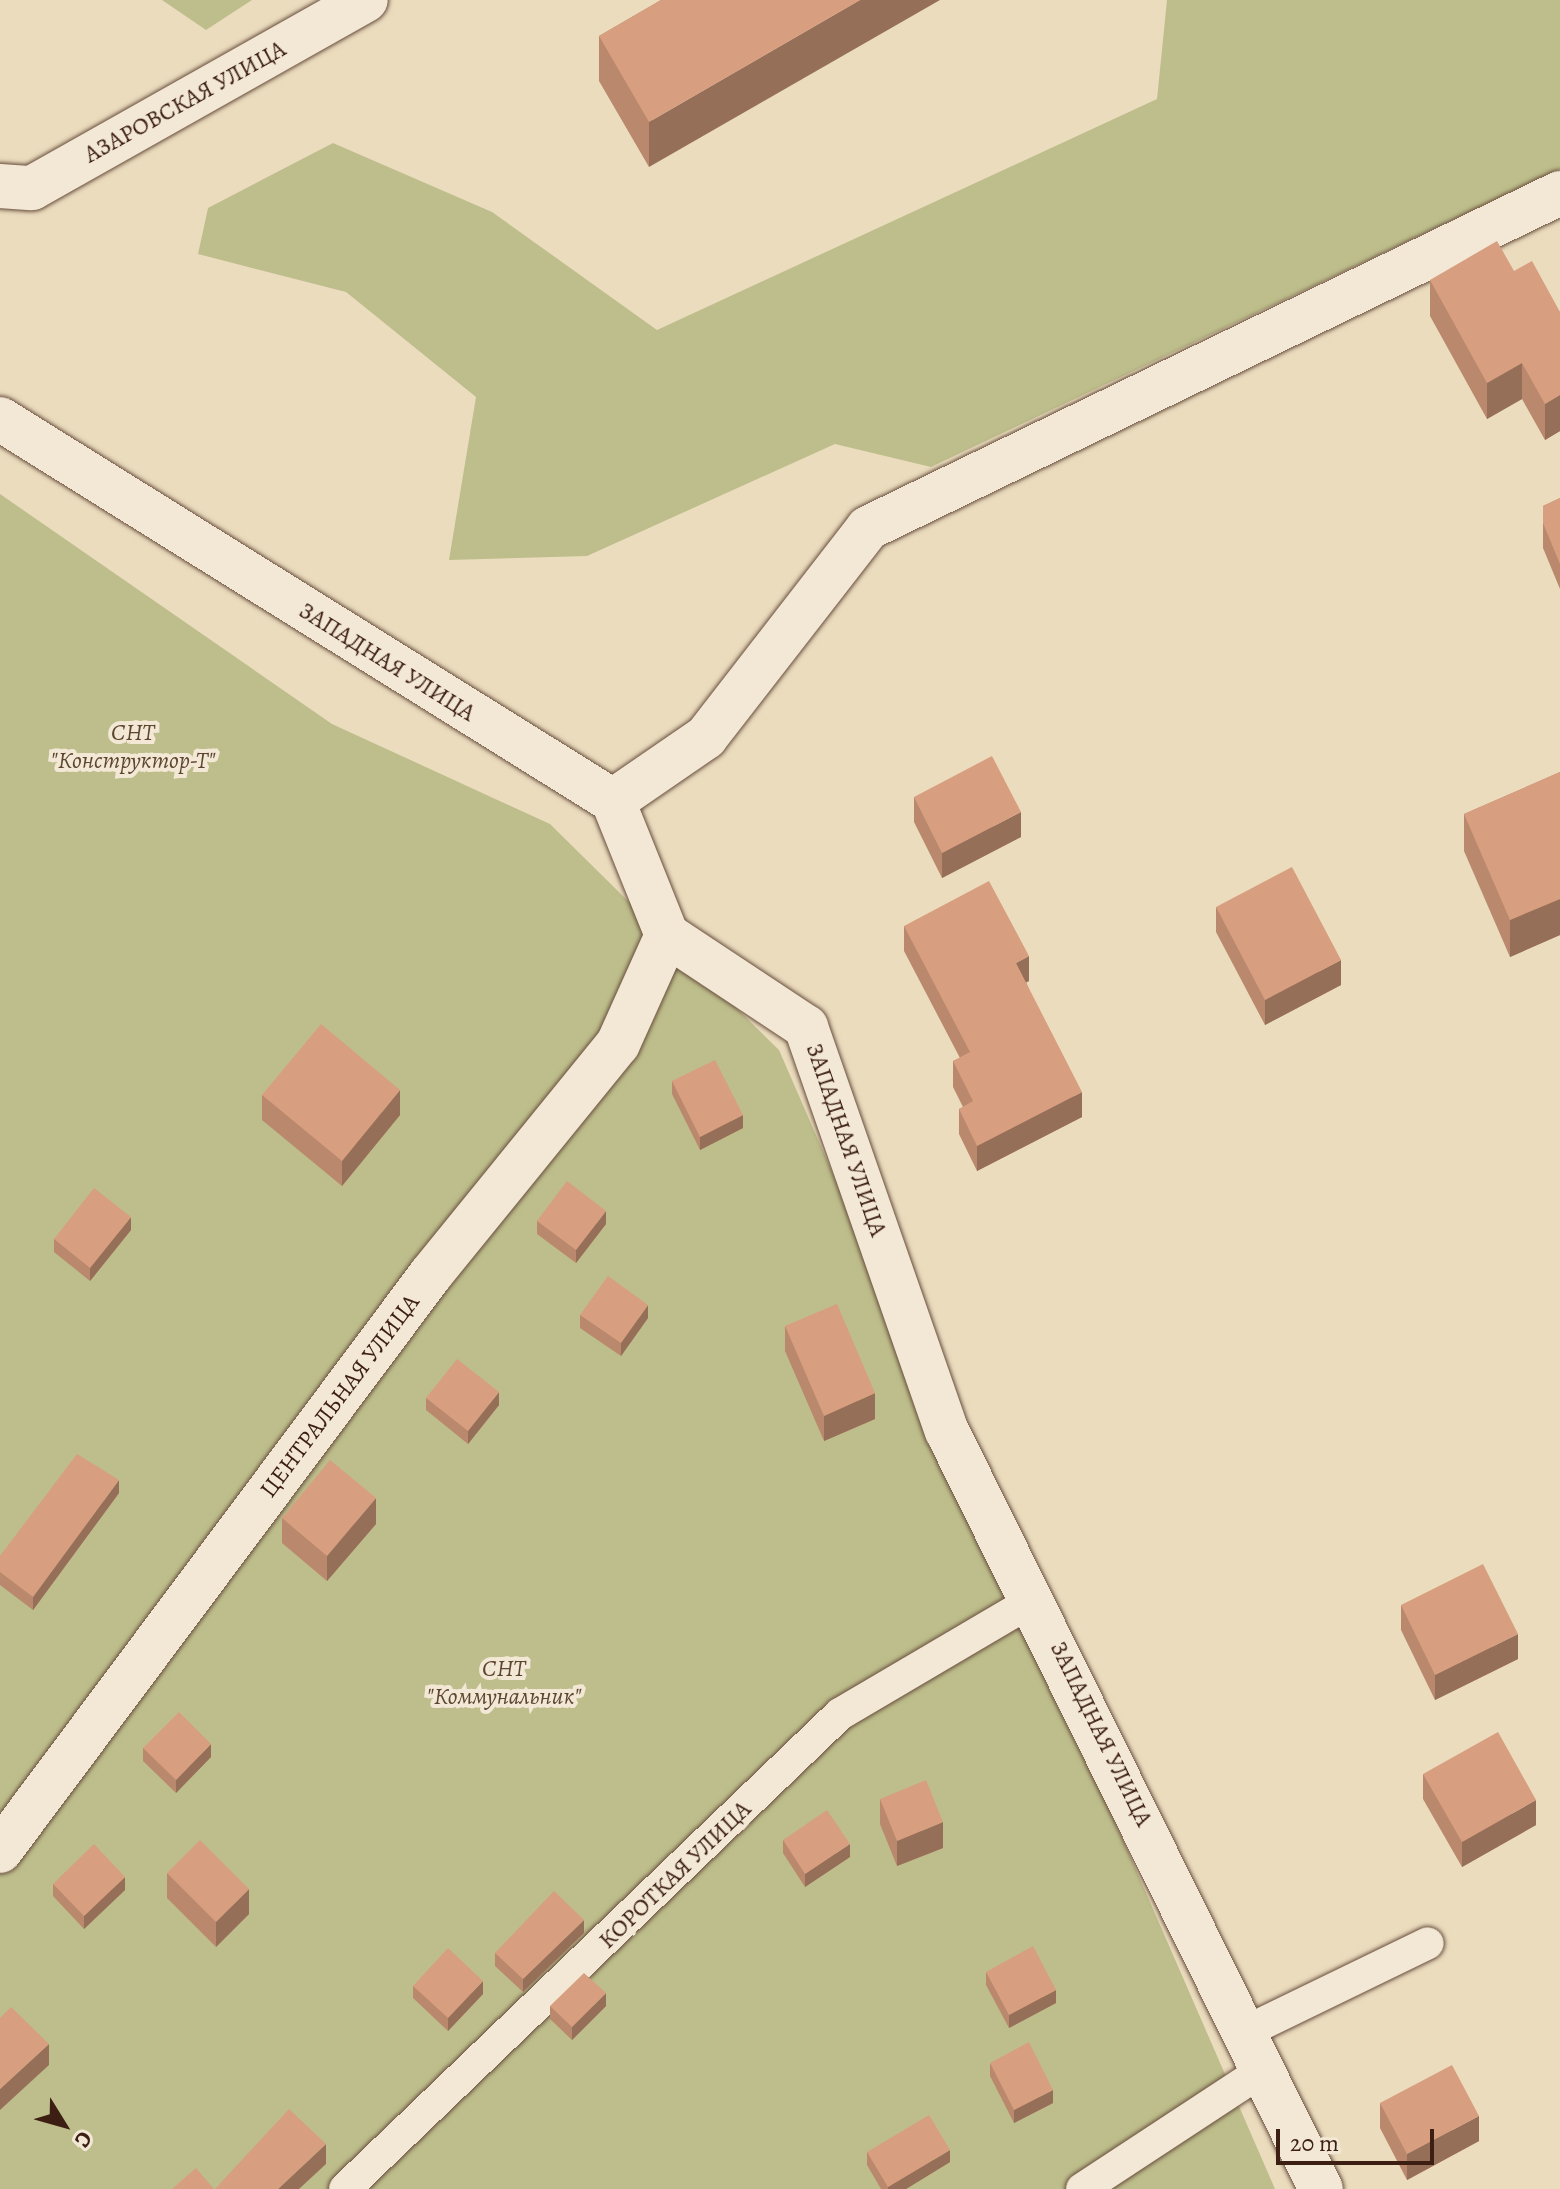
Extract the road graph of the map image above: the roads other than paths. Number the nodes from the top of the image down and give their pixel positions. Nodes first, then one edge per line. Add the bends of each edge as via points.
1 (366, 0) edge
2 (0, 186) edge
3 (1560, 193) edge
4 (0, 419) edge
5 (613, 801) junction
6 (667, 935) junction
7 (1035, 1599) junction
8 (0, 1851) edge
9 (1428, 1943) dead end
10 (1252, 2052) junction
11 (345, 2189) edge
12 (1082, 2189) edge
13 (1321, 2189) edge

1 - 2 street, АЗАРОВСКАЯ УЛИЦА via 32,188
3 - 5 street via 868,528 706,737
4 - 5 street, ЗАПАДНАЯ УЛИЦА
5 - 6 street
6 - 7 street, ЗАПАДНАЯ УЛИЦА via 806,1027 947,1431
6 - 8 street, ЦЕНТРАЛЬНАЯ УЛИЦА via 618,1044 431,1274
7 - 10 street, ЗАПАДНАЯ УЛИЦА
7 - 11 lane, КОРОТКАЯ УЛИЦА via 840,1714
9 - 10 lane
10 - 12 lane
10 - 13 street, ЗАПАДНАЯ УЛИЦА

